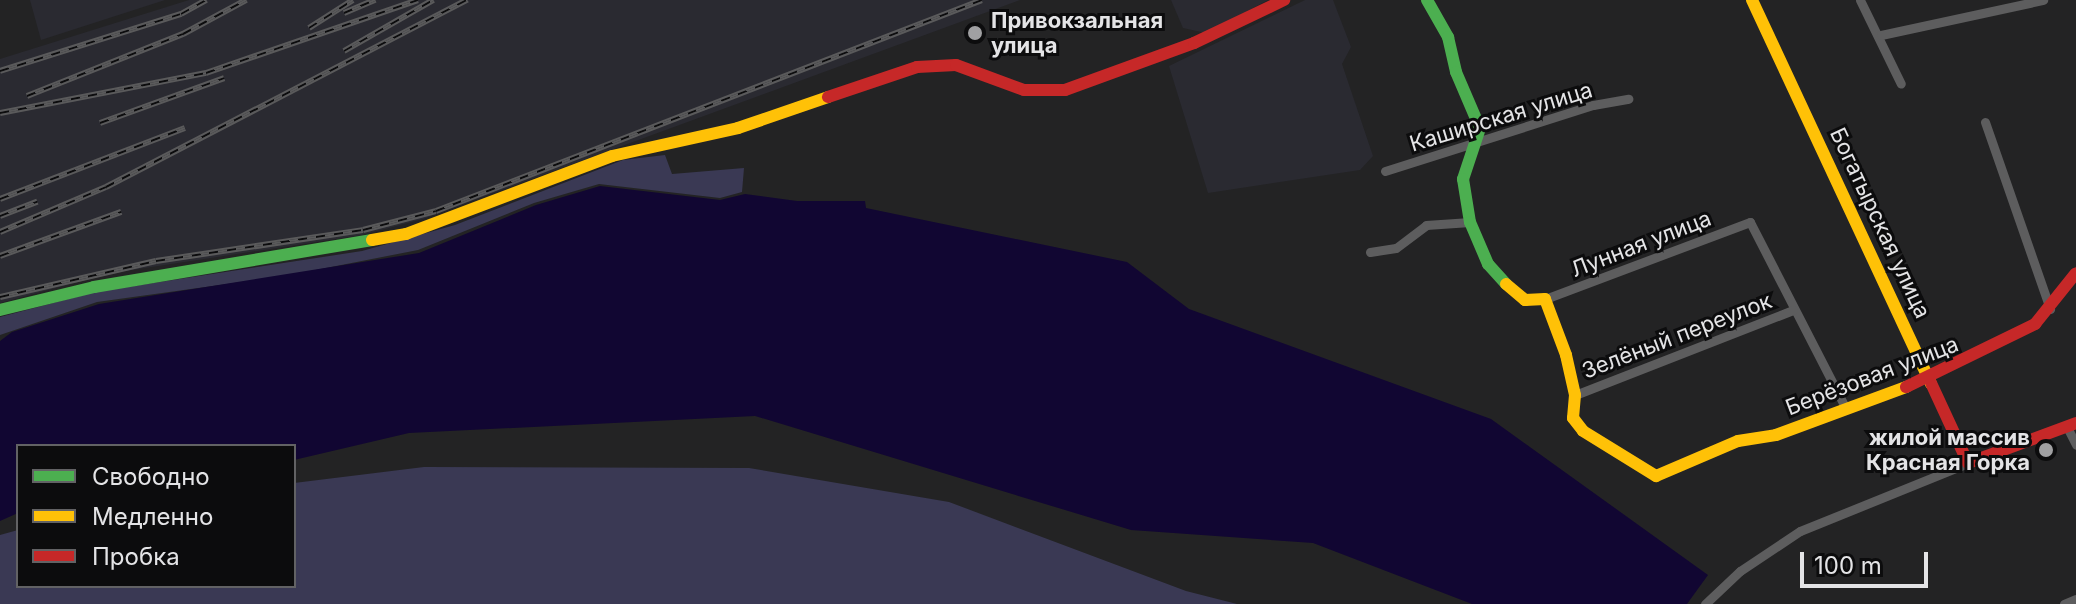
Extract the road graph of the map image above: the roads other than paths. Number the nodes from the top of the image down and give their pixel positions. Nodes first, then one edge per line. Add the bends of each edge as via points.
1 (1284, 0) edge
2 (1427, 0) edge
3 (1752, 0) edge
4 (1860, 0) edge
5 (2043, 0) edge
6 (1881, 35) junction
7 (1901, 84) dead end
8 (1628, 99) dead end
9 (1985, 122) dead end
10 (1476, 143) junction
11 (1385, 171) dead end
12 (1470, 222) junction
13 (1370, 252) dead end
14 (2076, 273) edge
15 (1545, 299) junction
16 (2050, 309) junction
17 (0, 310) edge
18 (1793, 310) junction
19 (1929, 379) junction
20 (1575, 395) junction
21 (1845, 407) junction
22 (2072, 425) edge
23 (2076, 445) edge
24 (1968, 463) junction
25 (2076, 599) edge
26 (1705, 604) edge
27 (2064, 604) edge

1 - 17 main road via 1199,41 1065,90 1034,92 956,65 917,67 738,128 612,156 406,234 94,287
2 - 10 main road via 1448,37 1456,72 1480,128
3 - 19 main road, Богатырская улица
4 - 6 street
5 - 6 street
6 - 7 street
8 - 10 street, Каширская улица
9 - 16 street
10 - 11 street, Каширская улица
10 - 12 main road via 1463,179
12 - 13 street via 1426,225 1396,248
12 - 15 main road via 1488,264 1514,294 1525,300
14 - 16 main road, Берёзовая улица via 2056,292
15 - 18 street, Лунная улица via 1750,222
15 - 20 main road
16 - 19 main road, Берёзовая улица via 2013,338
18 - 20 street, Зелёный переулок
18 - 21 street
19 - 21 main road, Берёзовая улица
19 - 24 main road, Богатырская улица
20 - 21 main road, Берёзовая улица via 1571,407 1583,431 1656,476 1738,441 1776,435
22 - 23 street
22 - 24 main road
24 - 26 street via 1800,531 1740,571
25 - 27 street

